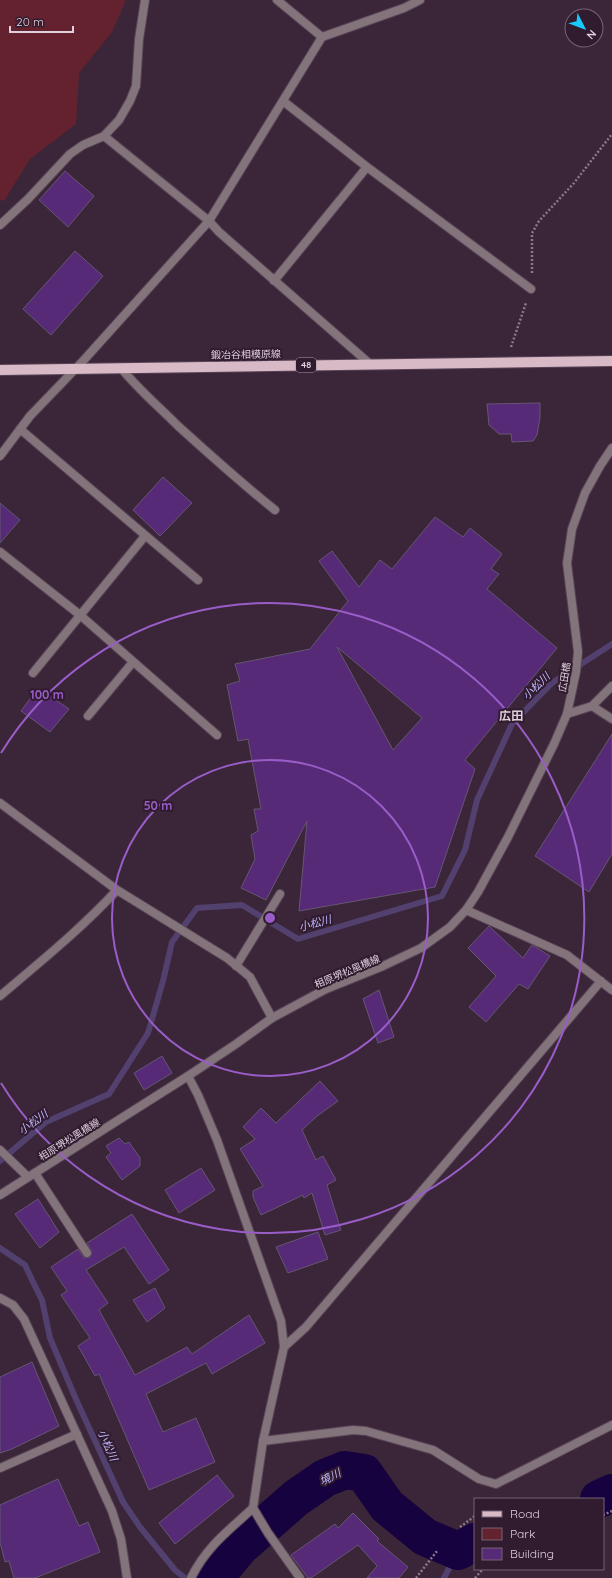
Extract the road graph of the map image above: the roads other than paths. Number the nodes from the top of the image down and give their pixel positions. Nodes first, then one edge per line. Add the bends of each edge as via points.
1 (145, 0) edge
2 (277, 0) edge
3 (420, 0) edge
4 (322, 37) junction
5 (283, 101) junction
6 (104, 136) junction
7 (367, 167) junction
8 (209, 221) junction
9 (0, 225) edge
10 (274, 280) junction
11 (531, 289) road end
12 (612, 361) edge
13 (370, 364) junction
14 (121, 368) junction
15 (76, 369) junction
16 (0, 370) edge
17 (20, 429) junction
18 (612, 448) edge
19 (0, 456) edge
20 (275, 510) dead end
21 (145, 536) junction
22 (0, 552) edge
23 (198, 580) dead end
24 (80, 615) junction
25 (133, 662) junction
26 (33, 673) dead end
27 (612, 686) edge
28 (592, 706) junction
29 (567, 714) junction
30 (88, 716) dead end
31 (612, 718) edge
32 (217, 735) dead end
33 (0, 802) edge
34 (117, 890) junction
35 (280, 894) dead end
36 (466, 910) junction
37 (236, 966) junction
38 (601, 981) junction
39 (612, 990) edge
40 (0, 996) edge
41 (272, 1018) junction
42 (188, 1076) junction
43 (0, 1150) edge
44 (31, 1175) junction
45 (0, 1195) edge
46 (87, 1253) dead end
47 (0, 1298) edge
48 (284, 1347) junction
49 (612, 1425) edge
50 (77, 1434) junction
51 (263, 1441) junction
52 (0, 1468) edge
53 (253, 1508) junction
54 (192, 1577) edge
55 (127, 1578) edge
56 (300, 1578) edge

1 - 6 street via 136,86 119,120
2 - 4 street
3 - 4 street
4 - 5 street
5 - 7 street
5 - 8 street
6 - 8 street
6 - 9 street via 70,154
7 - 10 street
7 - 11 street
8 - 10 street
8 - 15 street
10 - 13 street
12 - 13 main road, 鍛冶谷相模原線 / 48
13 - 14 main road, 鍛冶谷相模原線 / 48
14 - 15 main road, 鍛冶谷相模原線 / 48
14 - 20 street via 135,385 210,455
15 - 16 main road, 鍛冶谷相模原線 / 48
15 - 17 street
17 - 19 street
17 - 21 street
18 - 29 street, 広田橋 via 585,493 572,529 567,563 578,652
21 - 23 street
21 - 24 street
22 - 24 street
24 - 25 street
24 - 26 street
25 - 30 street
25 - 32 street
27 - 28 street
28 - 29 street
28 - 31 street
29 - 36 street, 相原堺松風橋線 via 508,837
33 - 34 street
34 - 37 street
34 - 40 street via 96,913
35 - 37 street
36 - 38 street via 567,955
36 - 41 street, 相原堺松風橋線 via 450,927 421,948 326,989
37 - 41 street via 250,977
38 - 39 street
38 - 48 street via 306,1327
41 - 42 street, 相原堺松風橋線
42 - 44 street, 相原堺松風橋線
42 - 48 street via 217,1140 274,1296 281,1321
43 - 44 street
44 - 45 street, 相原堺松風橋線
44 - 46 street
47 - 50 street via 13,1304 24,1319
48 - 51 street
49 - 51 street via 496,1484 479,1479 433,1450 366,1430
50 - 52 street
50 - 55 street via 112,1511 121,1539
51 - 53 street
53 - 54 street via 217,1540 198,1564
53 - 56 street

